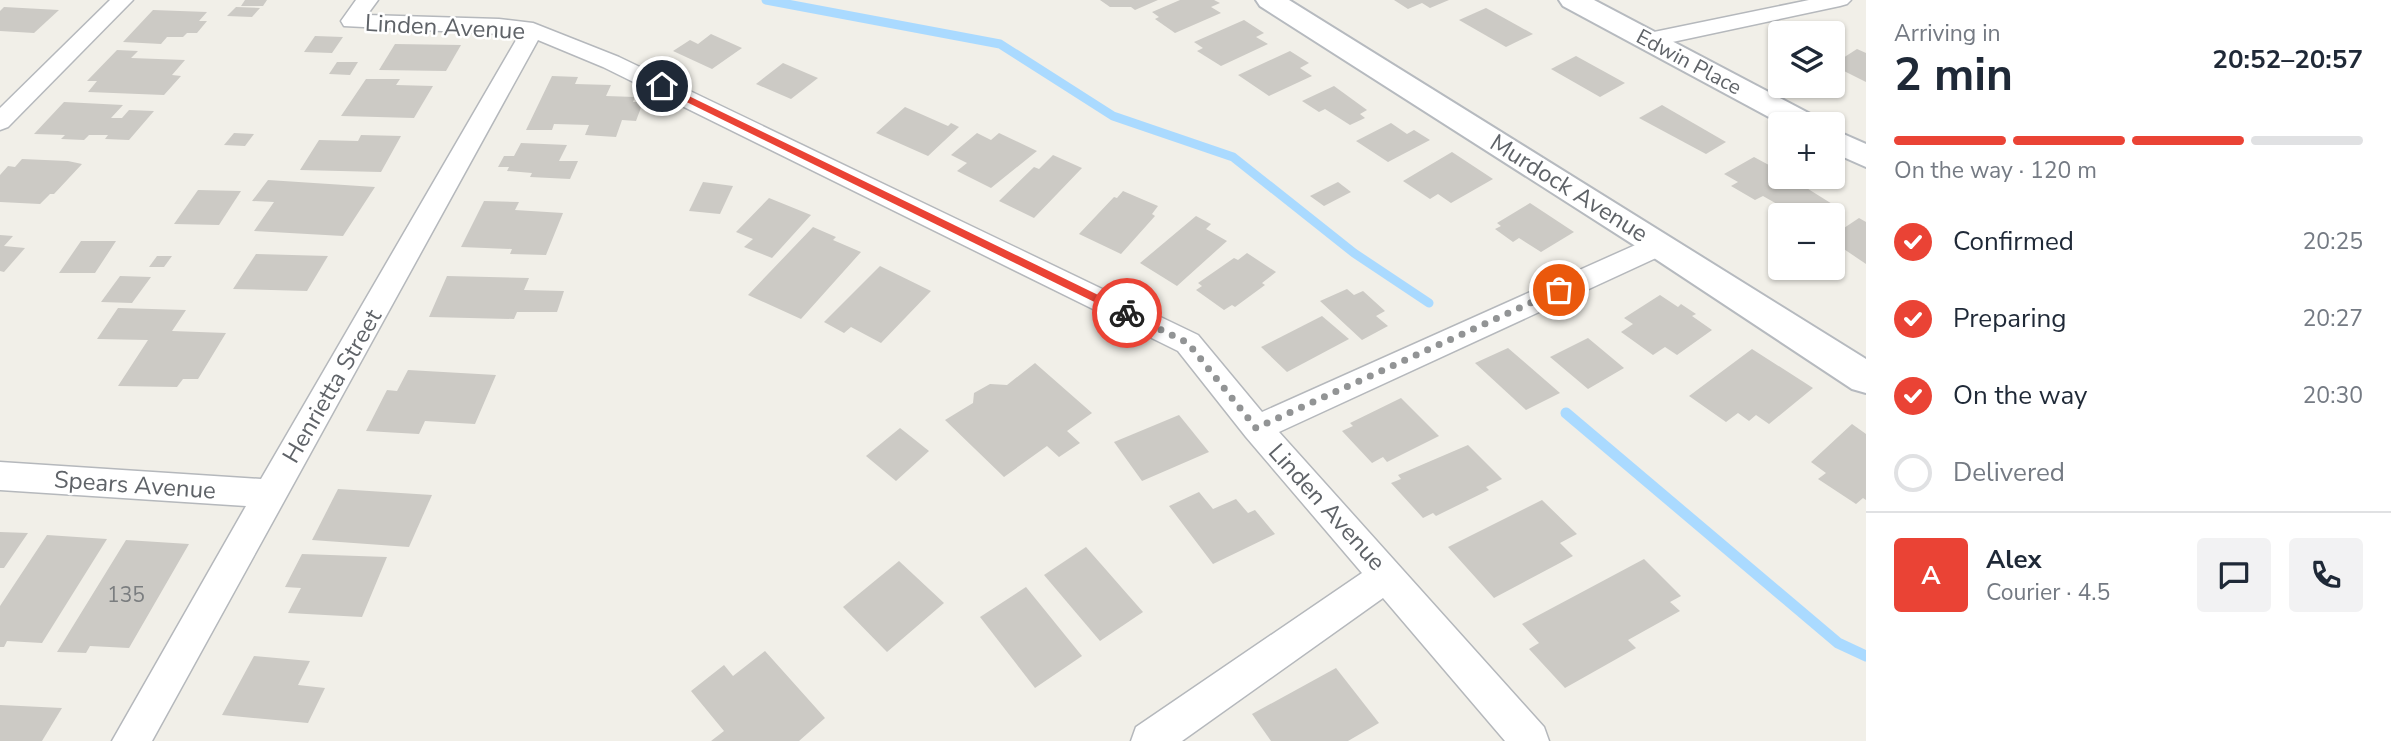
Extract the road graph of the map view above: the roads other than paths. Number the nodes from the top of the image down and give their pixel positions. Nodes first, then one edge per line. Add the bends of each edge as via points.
1 (122, 0) edge
2 (367, 0) edge
3 (1270, 0) edge
4 (1573, 0) edge
5 (1840, 0) edge
6 (533, 30) junction
7 (1648, 40) junction
8 (1783, 112) edge
9 (0, 122) edge
10 (1845, 146) edge
11 (1866, 157) edge
12 (1660, 245) junction
13 (1866, 378) edge
14 (1256, 428) junction
15 (0, 476) edge
16 (271, 495) junction
17 (1387, 575) junction
18 (131, 741) edge
19 (1150, 741) edge
20 (1530, 741) edge

1 - 9 street
2 - 6 street, Linden Avenue via 352,21
3 - 12 street, Murdock Avenue
4 - 7 street, Edwin Place
5 - 7 street
6 - 14 street, Linden Avenue via 624,68 1188,343
6 - 16 street, Henrietta Street
7 - 8 street, Edwin Place
10 - 11 street
12 - 13 street, Murdock Avenue
12 - 14 street
14 - 17 street, Linden Avenue
15 - 16 street, Spears Avenue
16 - 18 street, Henrietta Street
17 - 19 street
17 - 20 street, Linden Avenue

